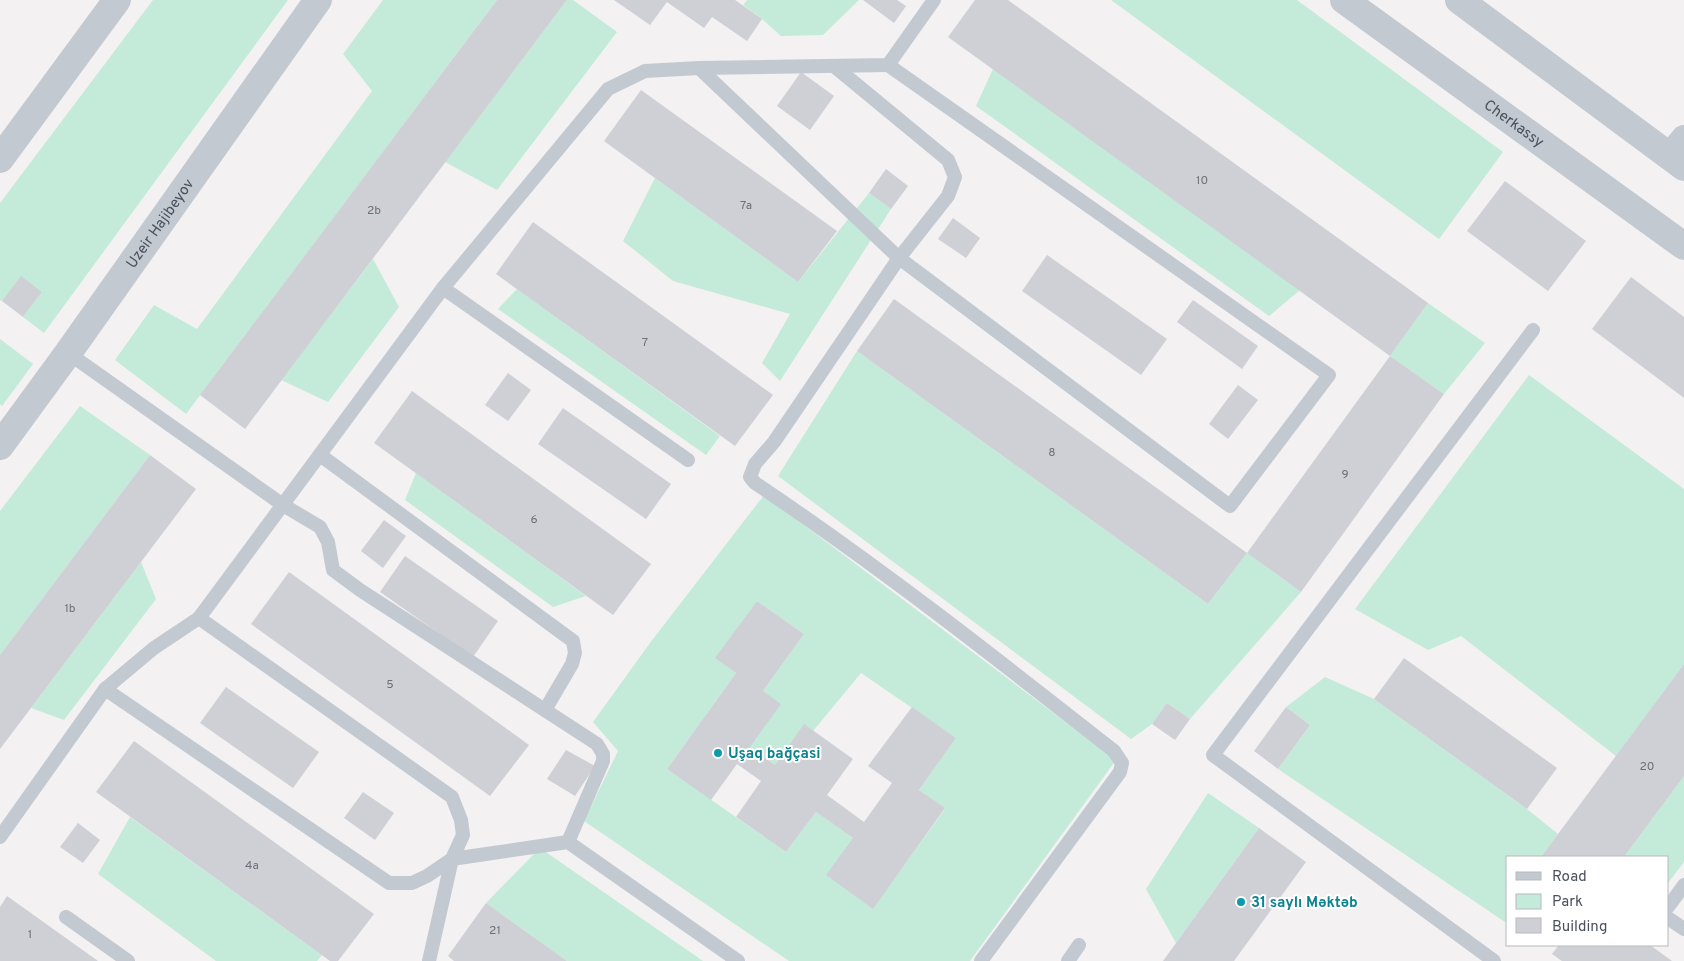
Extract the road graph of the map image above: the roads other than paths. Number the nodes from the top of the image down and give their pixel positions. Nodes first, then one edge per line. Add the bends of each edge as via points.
1 (117, 0) edge
2 (318, 0) edge
3 (934, 0) edge
4 (1344, 0) edge
5 (1459, 0) edge
6 (888, 65) junction
7 (834, 66) junction
8 (699, 68) junction
9 (1679, 154) edge
10 (0, 159) edge
11 (1684, 246) edge
12 (900, 258) junction
13 (443, 288) junction
14 (1533, 330) dead end
15 (68, 353) junction
16 (0, 446) edge
17 (320, 455) junction
18 (688, 460) dead end
19 (283, 505) junction
20 (199, 618) junction
21 (106, 689) junction
22 (545, 710) junction
23 (0, 837) edge
24 (568, 842) junction
25 (452, 859) junction
26 (1684, 886) edge
27 (1669, 906) edge
28 (66, 917) dead end
29 (1669, 919) edge
30 (1684, 929) edge
31 (1079, 945) dead end
32 (128, 961) edge
33 (429, 961) edge
34 (738, 961) edge
35 (982, 961) edge
36 (1068, 961) edge
37 (1494, 961) edge

1 - 10 street
2 - 15 street, Uzeir Hajibeyov
3 - 6 lane
4 - 11 street, Cherkassy
5 - 9 street
6 - 7 lane
6 - 12 lane via 1329,375 1230,506
7 - 8 lane
7 - 12 lane via 948,160 955,177 948,196
8 - 12 lane
8 - 13 lane via 645,71 608,89
12 - 35 lane via 774,442 754,464 750,477 964,634 1114,751 1122,763 1120,772
13 - 17 lane
13 - 18 lane
14 - 37 lane via 1213,755
15 - 16 street, Uzeir Hajibeyov
15 - 19 lane
17 - 19 lane
17 - 22 lane via 573,641 575,653 572,664
19 - 20 lane
19 - 22 lane via 320,527 328,542 333,570
20 - 21 lane via 154,648
20 - 25 lane via 452,797 463,835
21 - 23 lane
21 - 25 lane via 389,883 412,883
22 - 24 lane via 597,744 603,754 603,761
24 - 25 lane
24 - 34 lane
25 - 33 lane
26 - 27 lane
28 - 32 lane
29 - 30 lane
31 - 36 lane

